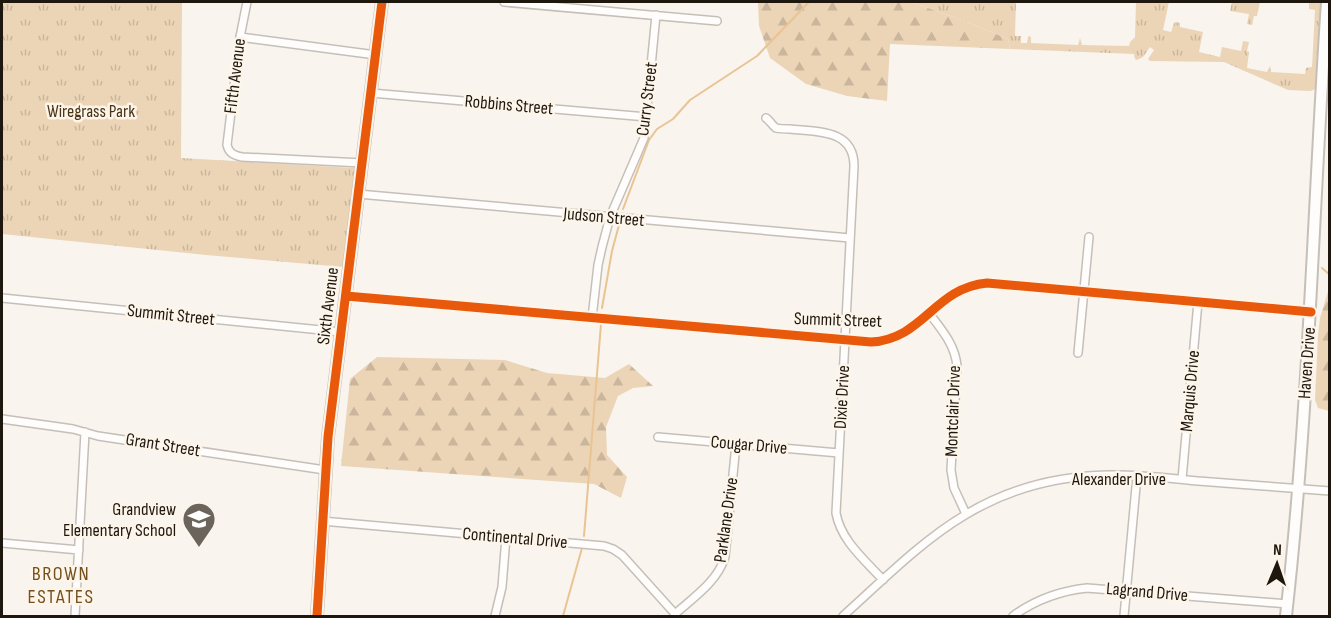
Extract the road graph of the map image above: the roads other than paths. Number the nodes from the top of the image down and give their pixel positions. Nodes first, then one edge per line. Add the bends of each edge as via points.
1 (247, 2) edge
2 (382, 2) edge
3 (504, 2) edge
4 (1327, 2) edge
5 (656, 15) junction
6 (717, 21) dead end
7 (240, 37) junction
8 (376, 55) junction
9 (1326, 82) edge
10 (371, 93) junction
11 (647, 117) junction
12 (766, 118) dead end
13 (362, 163) junction
14 (358, 194) junction
15 (610, 217) junction
16 (1089, 237) dead end
17 (850, 238) junction
18 (1084, 292) junction
19 (346, 296) junction
20 (2, 298) edge
21 (1198, 302) junction
22 (1311, 312) junction
23 (929, 313) junction
24 (592, 318) junction
25 (341, 332) junction
26 (845, 340) junction
27 (1078, 352) dead end
28 (2, 419) edge
29 (85, 432) junction
30 (658, 437) dead end
31 (736, 444) junction
32 (839, 453) junction
33 (325, 470) junction
34 (1137, 476) junction
35 (1182, 479) junction
36 (1299, 489) junction
37 (1329, 491) edge
38 (966, 514) junction
39 (322, 521) junction
40 (506, 537) junction
41 (2, 543) edge
42 (79, 550) junction
43 (883, 580) junction
44 (1126, 591) junction
45 (1288, 604) junction
46 (676, 615) edge
47 (75, 616) edge
48 (318, 616) edge
49 (495, 616) edge
50 (843, 616) edge
51 (1013, 616) edge
52 (1124, 616) edge
53 (1286, 616) edge

1 - 7 street, Fifth Avenue
2 - 8 street, Sixth Avenue
3 - 5 street
4 - 9 street, Haven Drive
5 - 6 street
5 - 11 street, Curry Street
7 - 8 street
7 - 13 street, Fifth Avenue via 229,151 242,158
8 - 10 street, Sixth Avenue
9 - 22 street, Haven Drive
10 - 11 street, Robbins Street
10 - 13 street, Sixth Avenue
11 - 15 street, Curry Street via 644,138
12 - 17 street, Dixie Drive via 777,128 833,134 849,147 854,161
13 - 14 street, Sixth Avenue
14 - 15 street, Judson Street
14 - 19 street, Sixth Avenue
15 - 17 street, Judson Street
15 - 24 street, Curry Street via 598,265
16 - 18 street
17 - 26 street, Dixie Drive
18 - 21 street, Summit Street
18 - 23 street, Summit Street via 978,284 954,293
18 - 27 street
19 - 24 street, Summit Street
19 - 25 street, Sixth Avenue
20 - 25 street, Summit Street
21 - 22 street, Summit Street
21 - 35 street, Marquis Drive
22 - 36 street, Haven Drive
23 - 26 street, Summit Street via 895,338 879,342
23 - 38 street, Montclair Drive via 947,337 957,366 951,470 956,494
24 - 26 street, Summit Street
25 - 33 street, Sixth Avenue
26 - 32 street, Dixie Drive
28 - 29 street, Grant Street
29 - 33 street, Grant Street
29 - 42 street
30 - 31 street, Cougar Drive
31 - 32 street, Cougar Drive
31 - 46 street, Parklane Drive via 723,563 714,580
32 - 43 street, Dixie Drive via 836,507 840,529
33 - 39 street, Sixth Avenue
34 - 35 street, Alexander Drive
34 - 38 street, Alexander Drive via 1053,481 1008,494
34 - 44 street
35 - 36 street, Alexander Drive
36 - 37 street, Alexander Drive
36 - 45 street, Haven Drive
38 - 43 street, Alexander Drive via 936,534
39 - 40 street, Continental Drive
39 - 48 street, Sixth Avenue
40 - 46 street, Continental Drive via 613,549
40 - 49 street
41 - 42 street
42 - 47 street
43 - 50 street, Alexander Drive
44 - 45 street, Lagrand Drive
44 - 51 street, Lagrand Drive via 1066,591
44 - 52 street
45 - 53 street, Haven Drive

